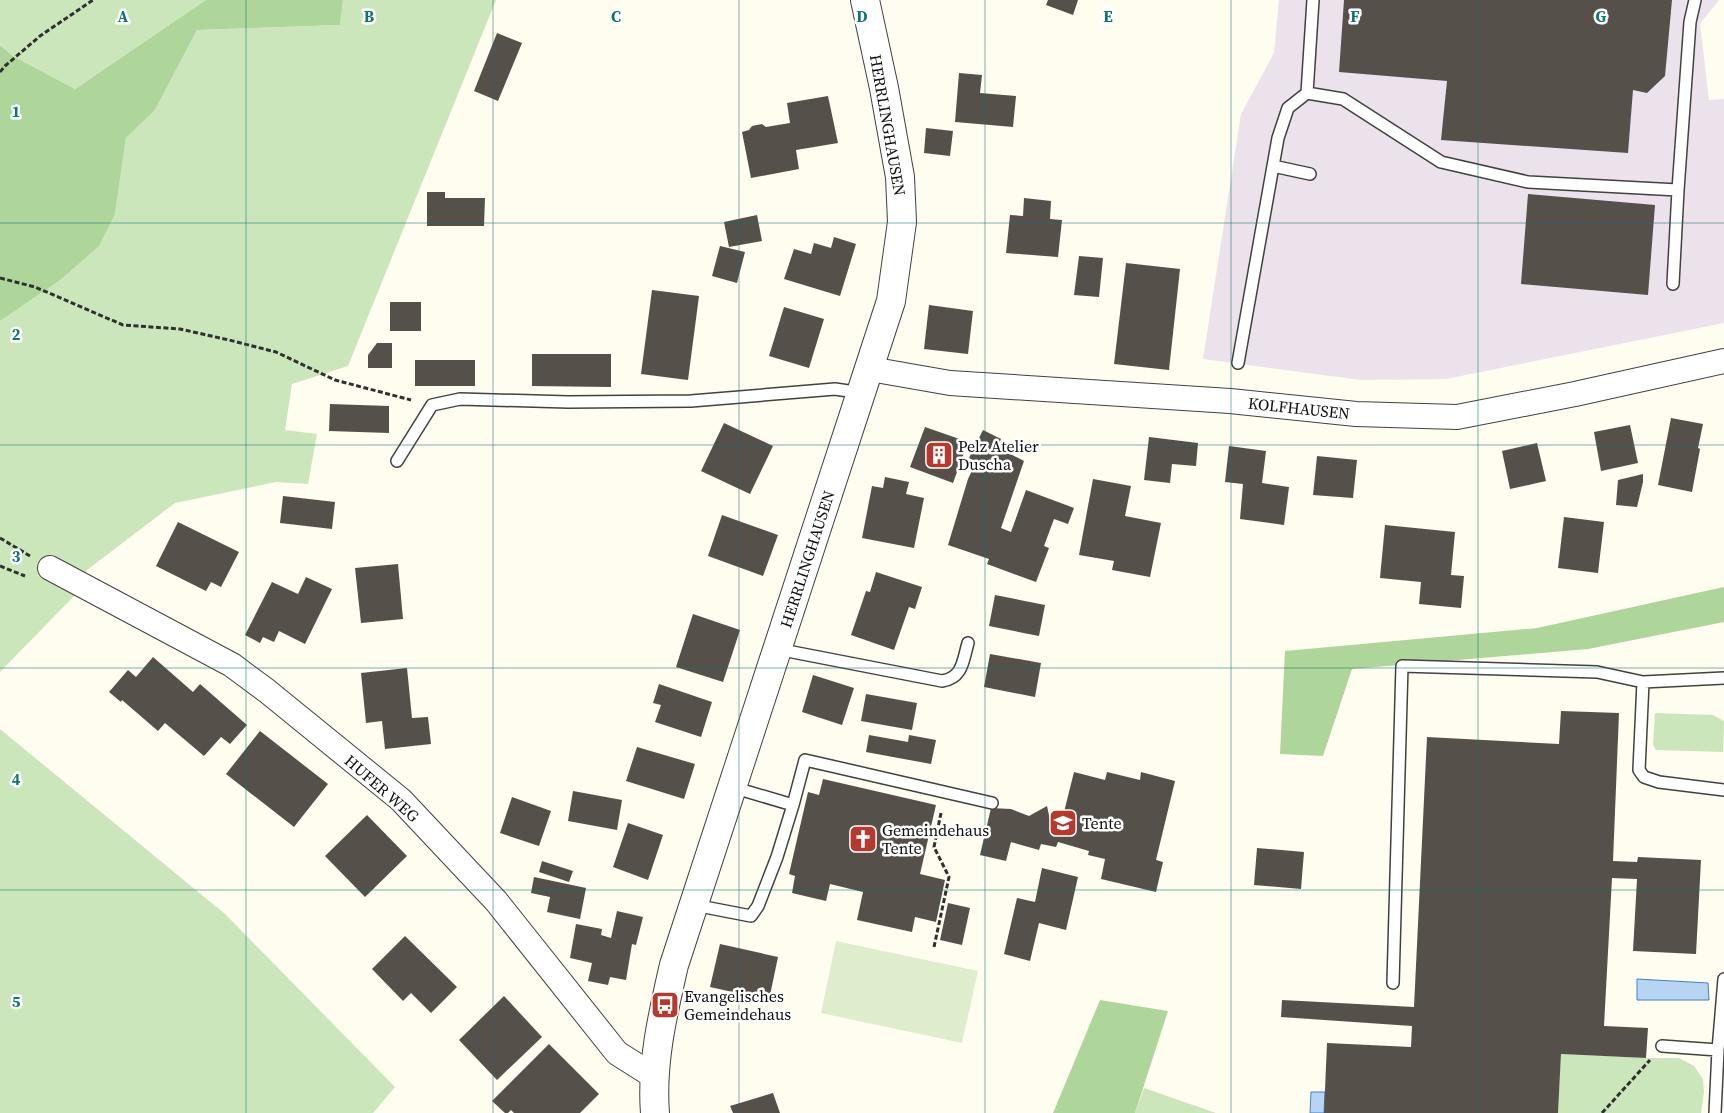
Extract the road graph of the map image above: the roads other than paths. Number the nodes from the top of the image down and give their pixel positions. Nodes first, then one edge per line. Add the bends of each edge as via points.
1 (865, 0) edge
2 (1313, 0) edge
3 (1694, 0) edge
4 (1308, 93) junction
5 (1273, 166) junction
6 (1310, 174) dead end
7 (1678, 190) junction
8 (1673, 284) dead end
9 (1724, 361) edge
10 (1238, 362) dead end
11 (866, 381) junction
12 (397, 462) dead end
13 (50, 568) road end
14 (968, 643) dead end
15 (777, 649) junction
16 (1724, 678) edge
17 (1643, 682) junction
18 (732, 787) junction
19 (1724, 790) edge
20 (992, 803) dead end
21 (793, 805) junction
22 (694, 905) junction
23 (1724, 979) edge
24 (1393, 983) dead end
25 (1662, 1046) road end
26 (1718, 1050) junction
27 (655, 1077) junction
28 (656, 1113) edge
29 (1715, 1113) edge

1 - 11 street, HERRLINGHAUSEN via 884,88 902,202 891,301
2 - 4 lane
3 - 7 lane
4 - 5 lane via 1288,108
4 - 7 lane via 1343,98 1441,162 1528,182
5 - 6 lane
5 - 10 lane
7 - 8 lane
9 - 11 street, KOLFHAUSEN via 1457,417 1356,414 1230,401 950,383
11 - 12 lane via 835,389 671,402 460,399 432,405
11 - 15 street, HERRLINGHAUSEN
13 - 27 street, HUFER WEG via 232,665 401,800 496,901 617,1053
14 - 15 lane via 956,676 942,681
15 - 18 street, HERRLINGHAUSEN
16 - 17 lane
17 - 19 lane via 1639,770 1644,777 1659,782
17 - 24 lane via 1597,672 1402,666
18 - 21 lane
18 - 22 street, HERRLINGHAUSEN
20 - 21 lane via 805,760
21 - 22 lane via 777,857 751,916
22 - 27 street, HERRLINGHAUSEN via 674,965
23 - 26 lane
25 - 26 lane
26 - 29 lane
27 - 28 street, HERRLINGHAUSEN

